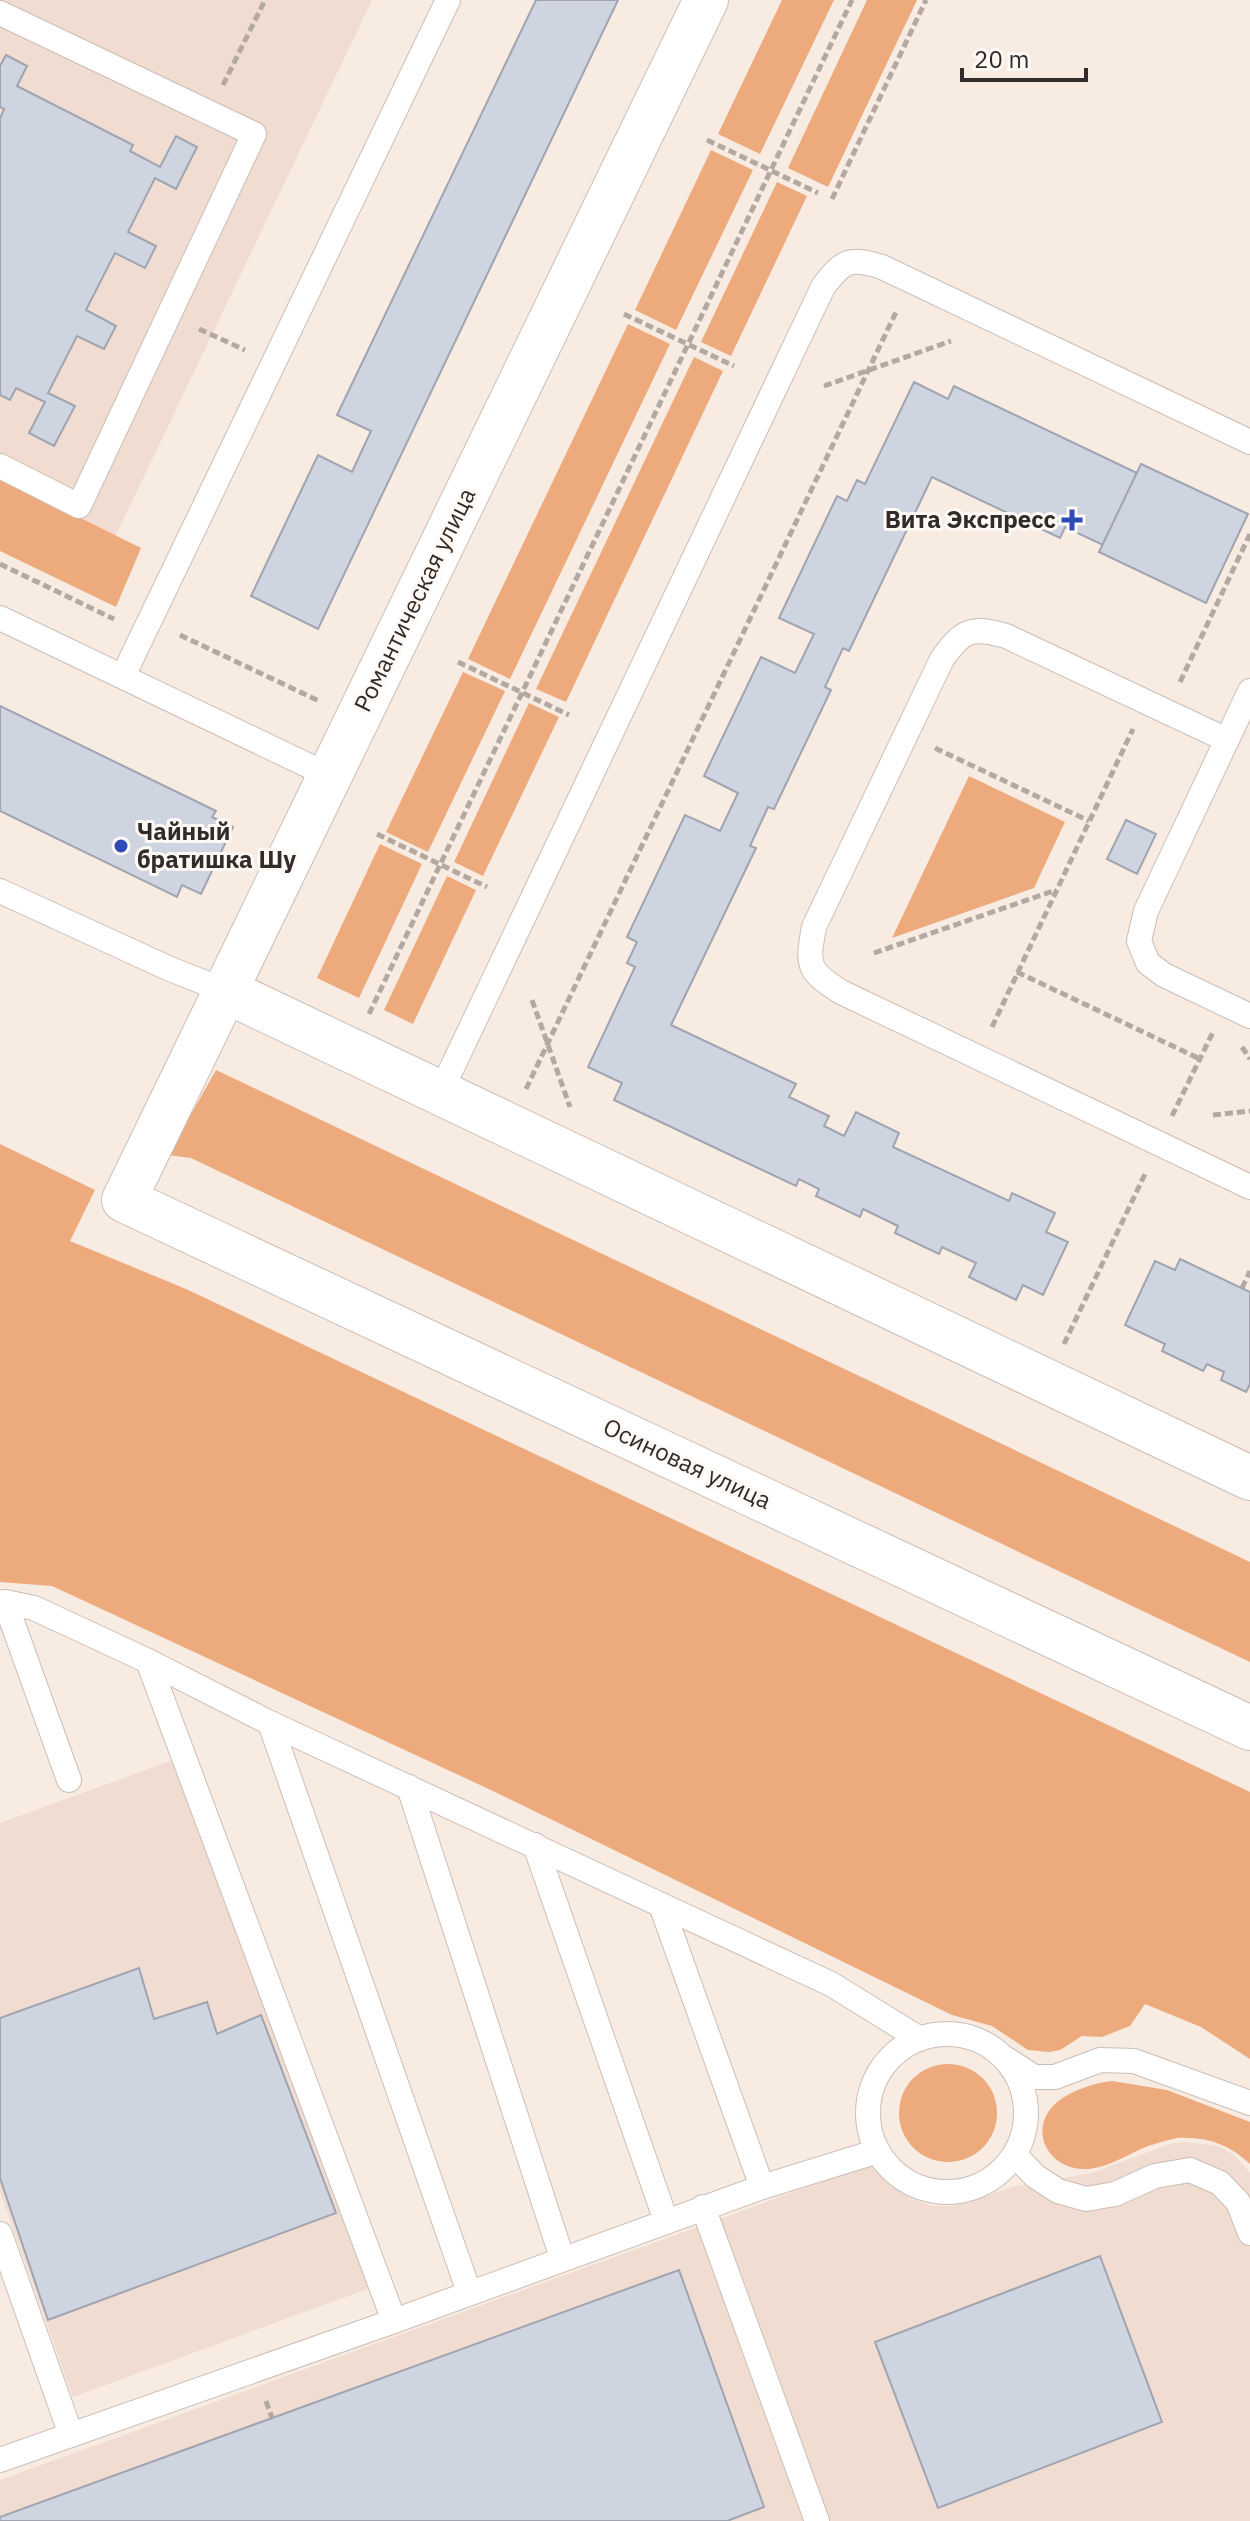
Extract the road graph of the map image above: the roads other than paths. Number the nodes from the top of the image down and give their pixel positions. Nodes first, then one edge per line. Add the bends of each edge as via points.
1 (448, 0) edge
2 (706, 0) edge
3 (0, 13) edge
4 (1250, 442) edge
5 (0, 466) edge
6 (0, 618) edge
7 (123, 676) junction
8 (1250, 691) edge
9 (1227, 740) junction
10 (330, 776) junction
11 (0, 891) edge
12 (226, 991) junction
13 (1250, 1016) edge
14 (440, 1093) junction
15 (1250, 1187) edge
16 (124, 1200) joint
17 (1250, 1478) edge
18 (2, 1603) edge
19 (148, 1661) junction
20 (270, 1723) junction
21 (1250, 1728) edge
22 (69, 1780) dead end
23 (409, 1787) junction
24 (535, 1845) junction
25 (661, 1905) junction
26 (920, 2039) junction
27 (1005, 2058) junction
28 (1250, 2103) edge
29 (878, 2151) junction
30 (1015, 2155) junction
31 (762, 2187) junction
32 (703, 2207) junction
33 (666, 2221) junction
34 (1250, 2233) edge
35 (0, 2234) edge
36 (562, 2258) junction
37 (469, 2292) junction
38 (394, 2321) junction
39 (71, 2435) junction
40 (0, 2460) edge
41 (813, 2520) edge

1 - 7 lane
2 - 10 street, Романтическая улица
3 - 5 lane via 254,134 79,506
4 - 14 lane via 911,281 859,260 839,265 823,287
6 - 7 lane
7 - 10 lane
8 - 9 lane
9 - 13 lane via 1146,911 1139,941 1148,963 1164,975
9 - 15 lane via 1006,636 981,629 958,637 942,659 814,927 809,956 818,978 841,992
10 - 12 street, Романтическая улица
11 - 12 lane
12 - 14 street
12 - 16 street, Романтическая улица
14 - 17 street
16 - 21 street, Осиновая улица
18 - 19 lane via 34,1608
18 - 22 lane
19 - 20 lane
19 - 38 lane
20 - 23 lane
20 - 37 lane
23 - 24 lane
23 - 36 lane
24 - 25 lane
24 - 33 lane
25 - 26 lane via 831,1984
25 - 31 lane
26 - 27 lane via 963,2035
26 - 29 lane via 884,2065 873,2085 868,2107
27 - 28 lane via 1034,2077 1055,2077 1100,2060 1134,2061
27 - 30 lane via 1026,2105 1025,2131
29 - 30 lane via 911,2184 957,2192 980,2186
29 - 31 lane
30 - 34 lane via 1058,2191 1086,2199 1190,2170 1220,2183 1238,2202
31 - 32 lane
32 - 33 lane
32 - 41 lane
33 - 36 lane
35 - 39 lane
36 - 37 lane
37 - 38 lane
38 - 39 lane
39 - 40 lane

